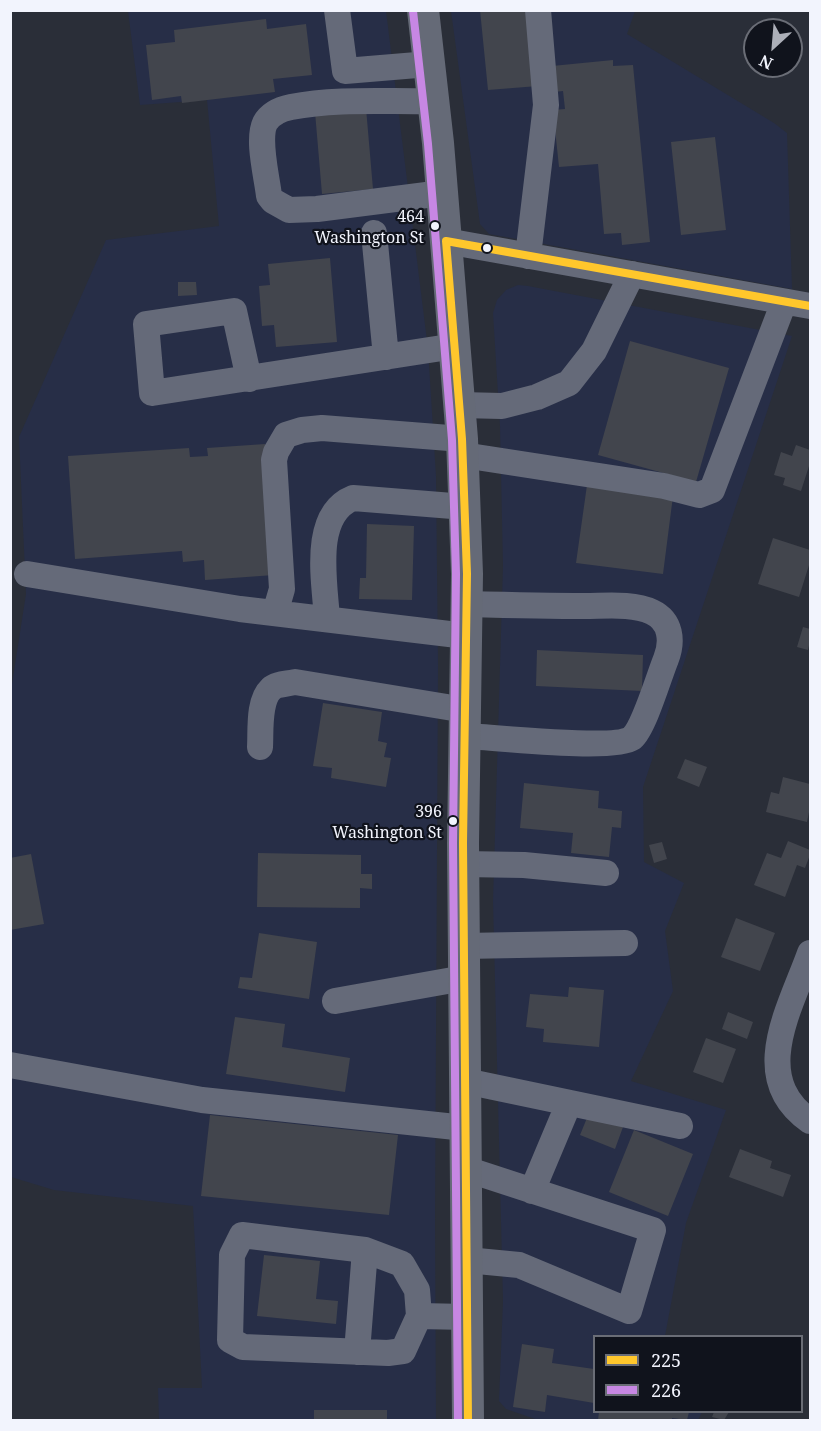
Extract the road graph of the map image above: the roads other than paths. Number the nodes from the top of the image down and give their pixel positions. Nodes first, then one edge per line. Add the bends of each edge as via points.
1 (337, 10) edge
2 (423, 10) edge
3 (538, 10) edge
4 (429, 64) junction
5 (433, 101) junction
6 (442, 194) junction
7 (374, 233) dead end
8 (446, 242) junction
9 (528, 256) junction
10 (632, 274) junction
11 (784, 302) junction
12 (810, 306) edge
13 (455, 346) junction
14 (386, 357) junction
15 (249, 379) junction
16 (460, 405) junction
17 (463, 447) junction
18 (465, 507) junction
19 (27, 574) dead end
20 (466, 604) junction
21 (275, 613) junction
22 (327, 619) junction
23 (466, 636) junction
24 (465, 723) junction
25 (260, 747) dead end
26 (463, 864) junction
27 (606, 873) dead end
28 (625, 943) dead end
29 (464, 946) junction
30 (810, 953) edge
31 (464, 978) junction
32 (335, 1001) dead end
33 (10, 1065) edge
34 (465, 1081) junction
35 (569, 1103) junction
36 (810, 1121) edge
37 (680, 1126) dead end
38 (465, 1128) junction
39 (466, 1169) junction
40 (532, 1191) junction
41 (365, 1250) junction
42 (466, 1260) junction
43 (419, 1316) junction
44 (467, 1317) junction
45 (357, 1352) junction
46 (469, 1420) edge

1 - 4 street via 345,71
2 - 4 main road
3 - 9 street via 546,105
4 - 5 main road
5 - 6 main road
5 - 6 street via 289,107 271,115 262,136 269,196 290,210
6 - 8 main road
7 - 14 street
8 - 9 street
8 - 13 main road
9 - 10 street
10 - 11 street
10 - 16 street via 594,351 569,383 502,406
11 - 12 street
11 - 17 street via 712,490 699,495
13 - 14 street
13 - 16 main road
14 - 15 street
15 - 15 street via 152,393 146,324 234,311
16 - 17 main road
17 - 18 main road
17 - 21 street via 322,428 285,435 274,460 282,589
18 - 20 main road
18 - 22 street via 352,498 345,501 334,511 324,540
19 - 21 street
20 - 23 main road
20 - 24 street via 629,607 655,613 670,633 669,651 639,729 628,740 591,744
21 - 22 street
22 - 23 street
23 - 24 main road
24 - 25 street via 295,682 272,688 266,696
24 - 26 main road
26 - 27 street
26 - 29 main road
28 - 29 street
29 - 31 main road
30 - 36 street via 781,1035 777,1060 778,1080 788,1101
31 - 32 street
31 - 34 main road
33 - 38 street via 202,1100
34 - 35 street
34 - 38 main road
35 - 37 street
35 - 40 street
38 - 39 main road
39 - 40 street
39 - 42 main road
40 - 42 street via 653,1230 629,1311 519,1265
41 - 43 street via 402,1264 417,1290
41 - 45 street
41 - 45 street via 242,1235 232,1255 230,1340 243,1347
42 - 44 main road
43 - 44 street
43 - 45 street via 403,1351
44 - 46 main road

